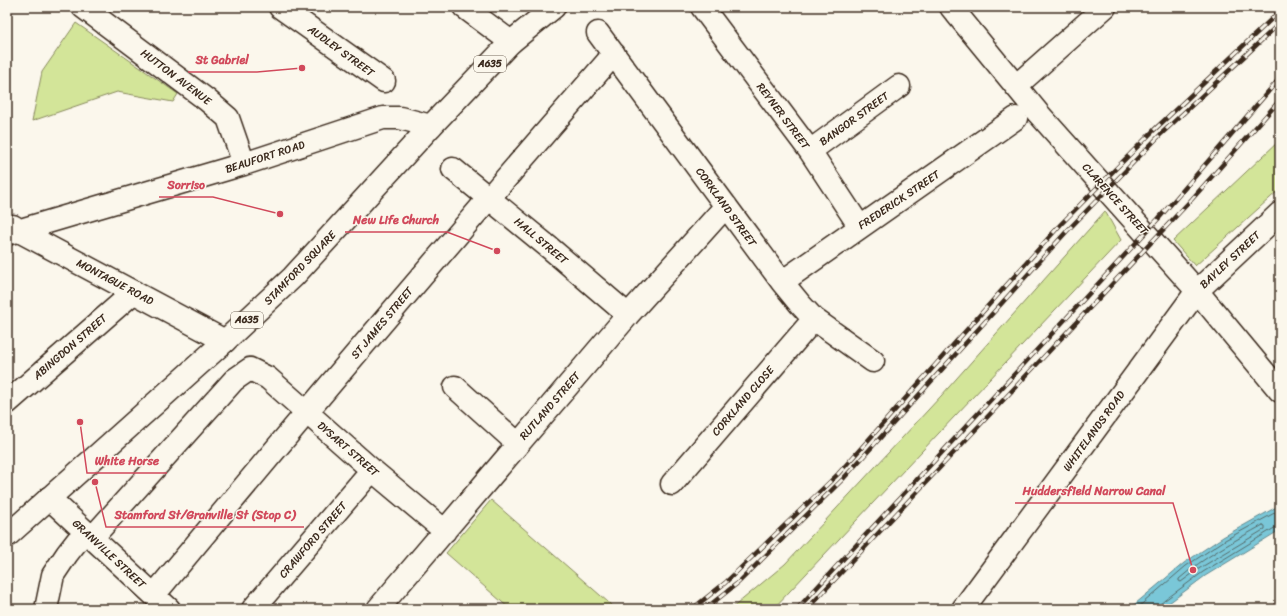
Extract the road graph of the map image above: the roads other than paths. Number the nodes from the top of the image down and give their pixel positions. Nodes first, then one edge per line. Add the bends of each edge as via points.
1 (83, 7) edge
2 (280, 7) edge
3 (464, 7) edge
4 (554, 7) edge
5 (951, 7) edge
6 (1105, 7) edge
7 (710, 10) edge
8 (598, 33) dead end
9 (511, 42) junction
10 (614, 54) junction
11 (384, 81) dead end
12 (899, 86) dead end
13 (1016, 86) junction
14 (1016, 118) dead end
15 (431, 126) junction
16 (810, 151) junction
17 (244, 164) junction
18 (453, 169) dead end
19 (489, 198) junction
20 (726, 206) junction
21 (1280, 213) edge
22 (860, 227) junction
23 (11, 229) edge
24 (782, 282) junction
25 (1197, 291) junction
26 (134, 292) junction
27 (628, 315) junction
28 (814, 319) junction
29 (225, 341) junction
30 (873, 361) dead end
31 (454, 387) dead end
32 (1280, 391) edge
33 (7, 403) edge
34 (306, 412) junction
35 (518, 444) junction
36 (372, 470) junction
37 (672, 484) dead end
38 (49, 498) junction
39 (445, 531) junction
40 (89, 535) junction
41 (7, 536) edge
42 (162, 602) edge
43 (386, 607) edge
44 (46, 609) edge
45 (253, 609) edge
46 (963, 609) edge

1 - 17 main road, HUTTON AVENUE via 228,118
2 - 11 main road, AUDLEY STREET
3 - 9 main road
4 - 9 main road, STAMFORD SQUARE / A635
5 - 13 main road, CLARENCE STREET
6 - 13 main road
7 - 16 main road, REYNER STREET
8 - 10 main road, CORKLAND STREET
9 - 15 main road, STAMFORD SQUARE / A635
10 - 19 main road, ST JAMES STREET
10 - 20 main road, CORKLAND STREET
12 - 16 main road, BANGOR STREET
13 - 25 main road, CLARENCE STREET
14 - 22 main road, FREDERICK STREET
15 - 17 main road, BEAUFORT ROAD via 400,118 383,118
15 - 29 main road, STAMFORD SQUARE / A635 via 293,277
16 - 22 main road, REYNER STREET
17 - 23 main road, BEAUFORT ROAD
18 - 19 main road, HALL STREET
19 - 27 main road, HALL STREET
19 - 34 main road, ST JAMES STREET
20 - 24 main road, CORKLAND STREET
20 - 27 main road, RUTLAND STREET
21 - 25 main road, BAYLEY STREET
22 - 24 main road, FREDERICK STREET
23 - 26 main road, MONTAGUE ROAD
24 - 28 main road, CORKLAND STREET
25 - 32 main road, CLARENCE STREET
25 - 46 main road, WHITELANDS ROAD
26 - 29 main road, MONTAGUE ROAD
26 - 33 main road, ABINGDON STREET
27 - 35 main road, RUTLAND STREET
28 - 30 main road, CORKLAND STREET
28 - 37 main road, CORKLAND CLOSE
29 - 38 main road, STAMFORD SQUARE / A635
31 - 35 main road
34 - 36 main road, DYSART STREET
34 - 40 main road, DYSART STREET via 268,378 250,369 234,380
34 - 42 main road, ST JAMES STREET
35 - 39 main road, RUTLAND STREET
36 - 39 main road, DYSART STREET
36 - 45 main road, CRAWFORD STREET
38 - 40 main road, GRANVILLE STREET
38 - 41 main road, A635
39 - 43 main road, RUTLAND STREET
40 - 42 main road, GRANVILLE STREET
40 - 44 main road via 67,554 53,575

